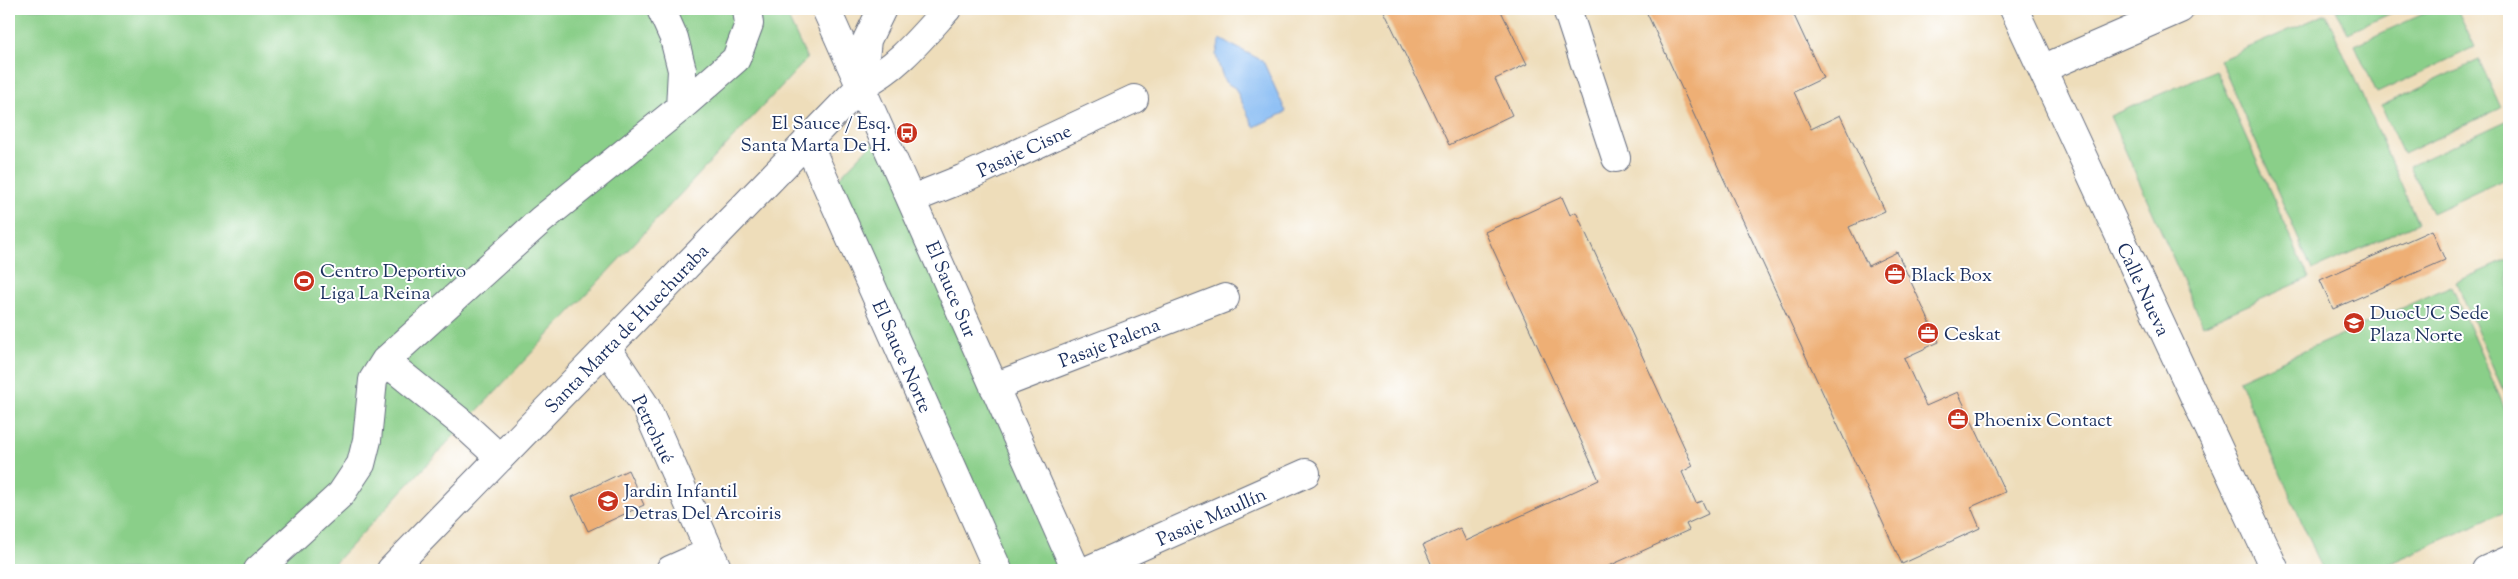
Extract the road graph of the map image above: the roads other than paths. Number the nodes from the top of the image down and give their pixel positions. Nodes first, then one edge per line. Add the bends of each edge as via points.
1 (661, 9) edge
2 (747, 9) edge
3 (826, 9) edge
4 (882, 9) edge
5 (947, 9) edge
6 (1567, 9) edge
7 (2014, 9) edge
8 (2180, 9) edge
9 (2042, 69) junction
10 (862, 85) junction
11 (1134, 99) dead end
12 (680, 108) junction
13 (808, 141) junction
14 (1616, 158) dead end
15 (912, 199) junction
16 (1225, 298) dead end
17 (606, 348) junction
18 (386, 361) junction
19 (994, 387) junction
20 (500, 458) junction
21 (1306, 473) dead end
22 (2509, 560) edge
23 (714, 561) edge
24 (258, 570) edge
25 (391, 570) edge
26 (670, 570) edge
27 (998, 570) edge
28 (1076, 570) edge
29 (1088, 570) edge
30 (2275, 570) edge
31 (2486, 570) edge

1 - 12 street via 674,38 682,70
2 - 12 street via 749,24 736,59
3 - 10 street, El Sauce Sur
4 - 10 street via 867,40
5 - 10 street, Santa Marta de Huechuraba via 892,67
6 - 14 street
7 - 9 street, Calle Nueva
8 - 9 street
9 - 30 street, Calle Nueva
10 - 13 street, Santa Marta de Huechuraba
10 - 15 street, El Sauce Sur
11 - 15 street, Pasaje Cisne
12 - 18 street via 540,220
13 - 17 street, Santa Marta de Huechuraba
13 - 27 street, El Sauce Norte
15 - 19 street, El Sauce Sur
16 - 19 street, Pasaje Palena
17 - 20 street, Santa Marta de Huechuraba
17 - 23 street, Petrohué via 646,407
18 - 20 street
18 - 24 street via 373,380 367,440 360,464 341,494
19 - 28 street, El Sauce Sur
20 - 25 street, Santa Marta de Huechuraba
21 - 29 street, Pasaje Maullín
22 - 31 street
23 - 26 street

